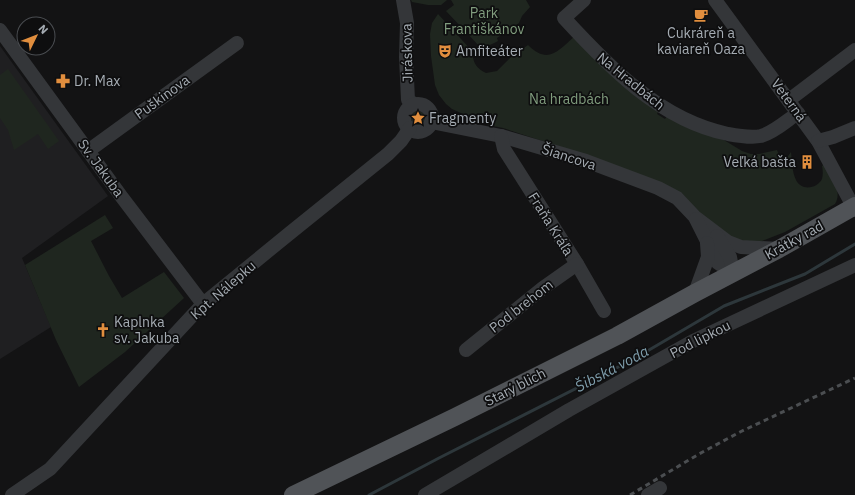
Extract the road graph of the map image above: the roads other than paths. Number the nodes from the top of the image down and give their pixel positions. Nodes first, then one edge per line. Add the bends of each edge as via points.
1 (403, 0) edge
2 (584, 0) edge
3 (715, 0) edge
4 (0, 30) edge
5 (237, 43) dead end
6 (855, 50) edge
7 (788, 100) junction
8 (414, 104) junction
9 (798, 113) junction
10 (431, 122) junction
11 (410, 128) junction
12 (855, 128) edge
13 (502, 136) junction
14 (818, 140) junction
15 (88, 151) junction
16 (855, 207) edge
17 (711, 237) junction
18 (778, 249) junction
19 (577, 264) junction
20 (855, 265) edge
21 (733, 273) junction
22 (695, 293) junction
23 (204, 304) junction
24 (604, 311) dead end
25 (466, 350) dead end
26 (12, 495) edge
27 (293, 495) edge
28 (424, 495) edge

1 - 8 street, Jiráskova via 407,23 408,100
2 - 9 street, Na Hradbách via 564,18 600,56 663,108 723,133 755,137 767,134
3 - 7 street, Veterná
4 - 15 street, Sv. Jakuba
5 - 15 street, Puškinova
6 - 7 street
7 - 9 street, Veterná
8 - 10 street via 422,104 429,110
8 - 11 street via 407,110 405,118
9 - 14 street, Veterná
10 - 11 street via 422,131
10 - 13 street, Šiancova
11 - 23 street, Kpt. Nálepku via 388,154
12 - 14 street
13 - 17 street, Šiancova via 586,161 658,188 677,198
13 - 19 street, Fraňa Kráľa via 504,149
14 - 16 street, Veterná
15 - 23 street, Sv. Jakuba
16 - 18 main road, Krátky rad
17 - 18 street, Šiancova via 741,247
17 - 21 street, Šiancova via 730,257
17 - 22 street via 708,257
18 - 21 main road, Krátky rad
19 - 24 street, Fraňa Kráľa
19 - 25 street, Pod brehom
20 - 28 street, Pod lipkou via 694,341
21 - 22 main road, Starý blich
22 - 27 main road, Starý blich via 617,336
23 - 26 street, Kpt. Nálepku via 50,469

